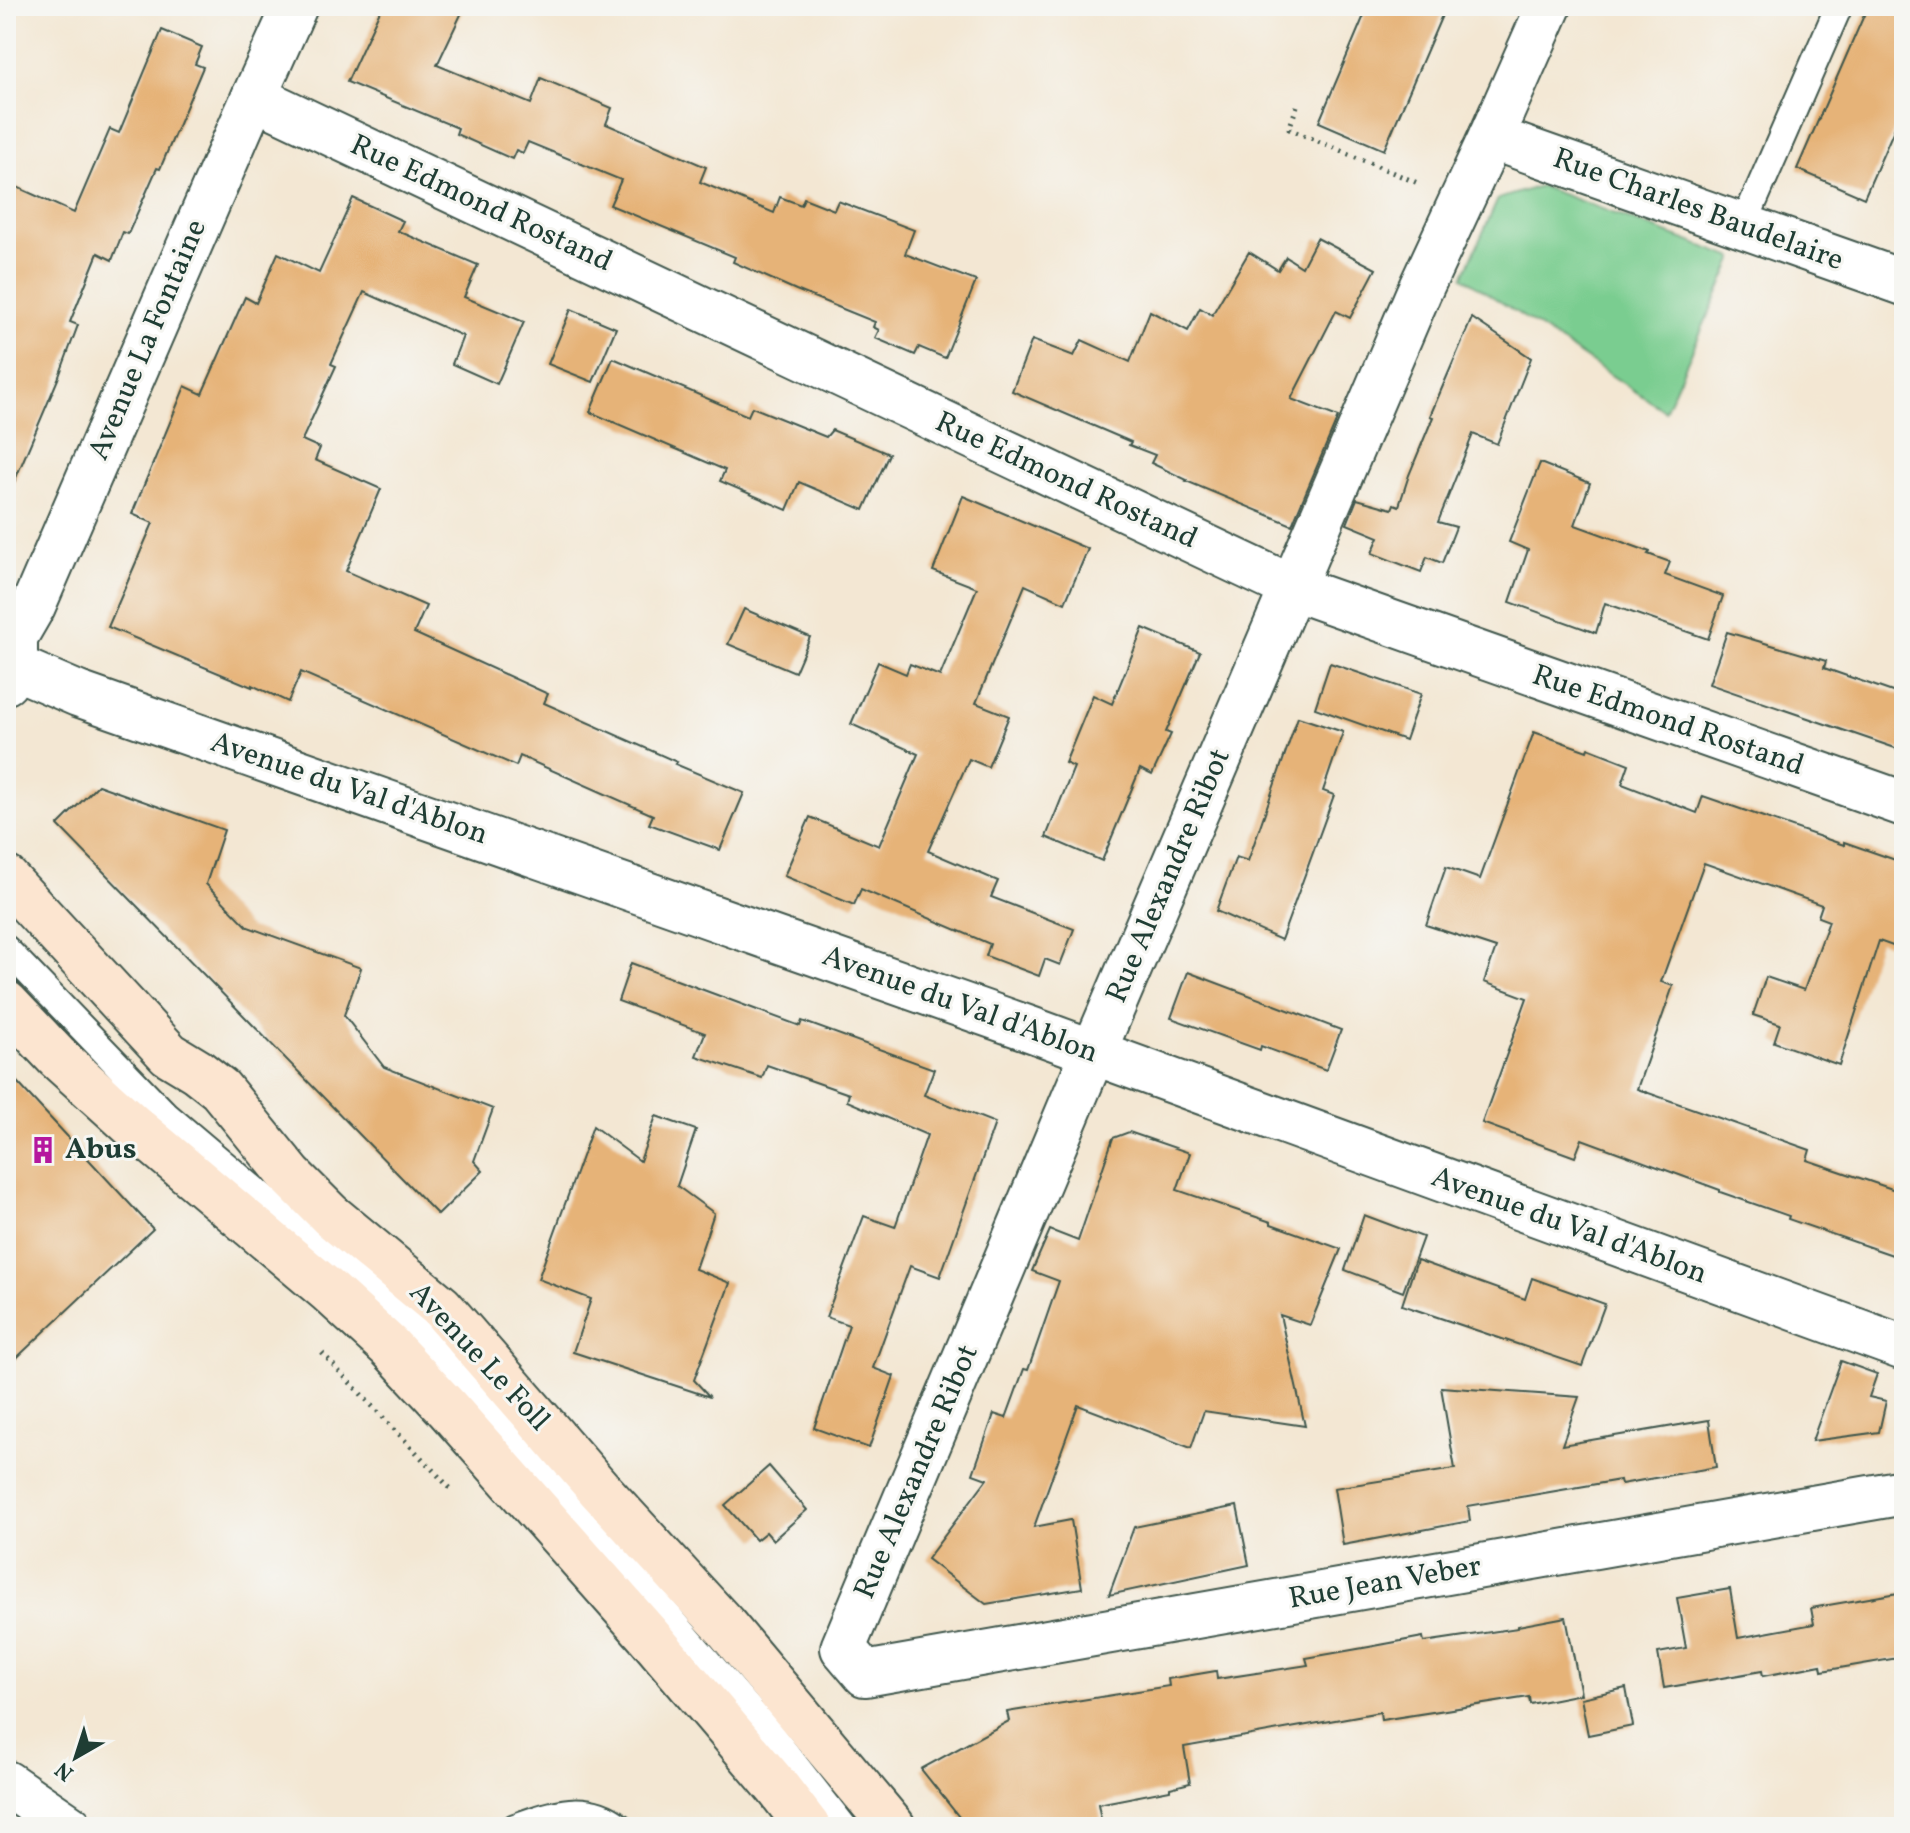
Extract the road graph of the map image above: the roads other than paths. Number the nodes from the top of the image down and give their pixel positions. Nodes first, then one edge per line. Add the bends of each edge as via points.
1 (295, 6) edge
2 (1549, 6) edge
3 (1839, 6) edge
4 (254, 97) junction
5 (1491, 137) junction
6 (1743, 226) junction
7 (1904, 283) edge
8 (1293, 588) junction
9 (9, 670) edge
10 (1904, 804) edge
11 (6, 878) edge
12 (6, 949) edge
13 (6, 1003) edge
14 (1093, 1053) junction
15 (1904, 1348) edge
16 (1904, 1492) edge
17 (865, 1674) joint
18 (6, 1783) edge
19 (70, 1827) edge
20 (515, 1827) edge
21 (620, 1827) edge
22 (808, 1827) edge
23 (844, 1827) edge
24 (893, 1827) edge

1 - 4 street, Avenue La Fontaine
2 - 5 street, Rue Alexandre Ribot
3 - 6 lane
4 - 8 street, Rue Edmond Rostand
4 - 9 street, Avenue La Fontaine via 15,637
5 - 6 street, Rue Charles Baudelaire
5 - 8 street, Rue Alexandre Ribot
6 - 7 street, Rue Charles Baudelaire
8 - 10 street, Rue Edmond Rostand
8 - 14 street, Rue Alexandre Ribot
9 - 14 street, Avenue du Val d'Ablon
11 - 24 main road, Avenue Le Foll via 169,1054 220,1089 330,1215 441,1307 724,1625
12 - 23 lane, Avenue Le Foll via 166,1115 362,1281 469,1385 769,1732
13 - 22 main road, Avenue Le Foll via 132,1125 390,1347 648,1635
14 - 15 street, Avenue du Val d'Ablon
14 - 17 street, Rue Alexandre Ribot via 843,1648
16 - 17 street, Rue Jean Veber
18 - 19 street
20 - 21 lane via 574,1810 594,1813

